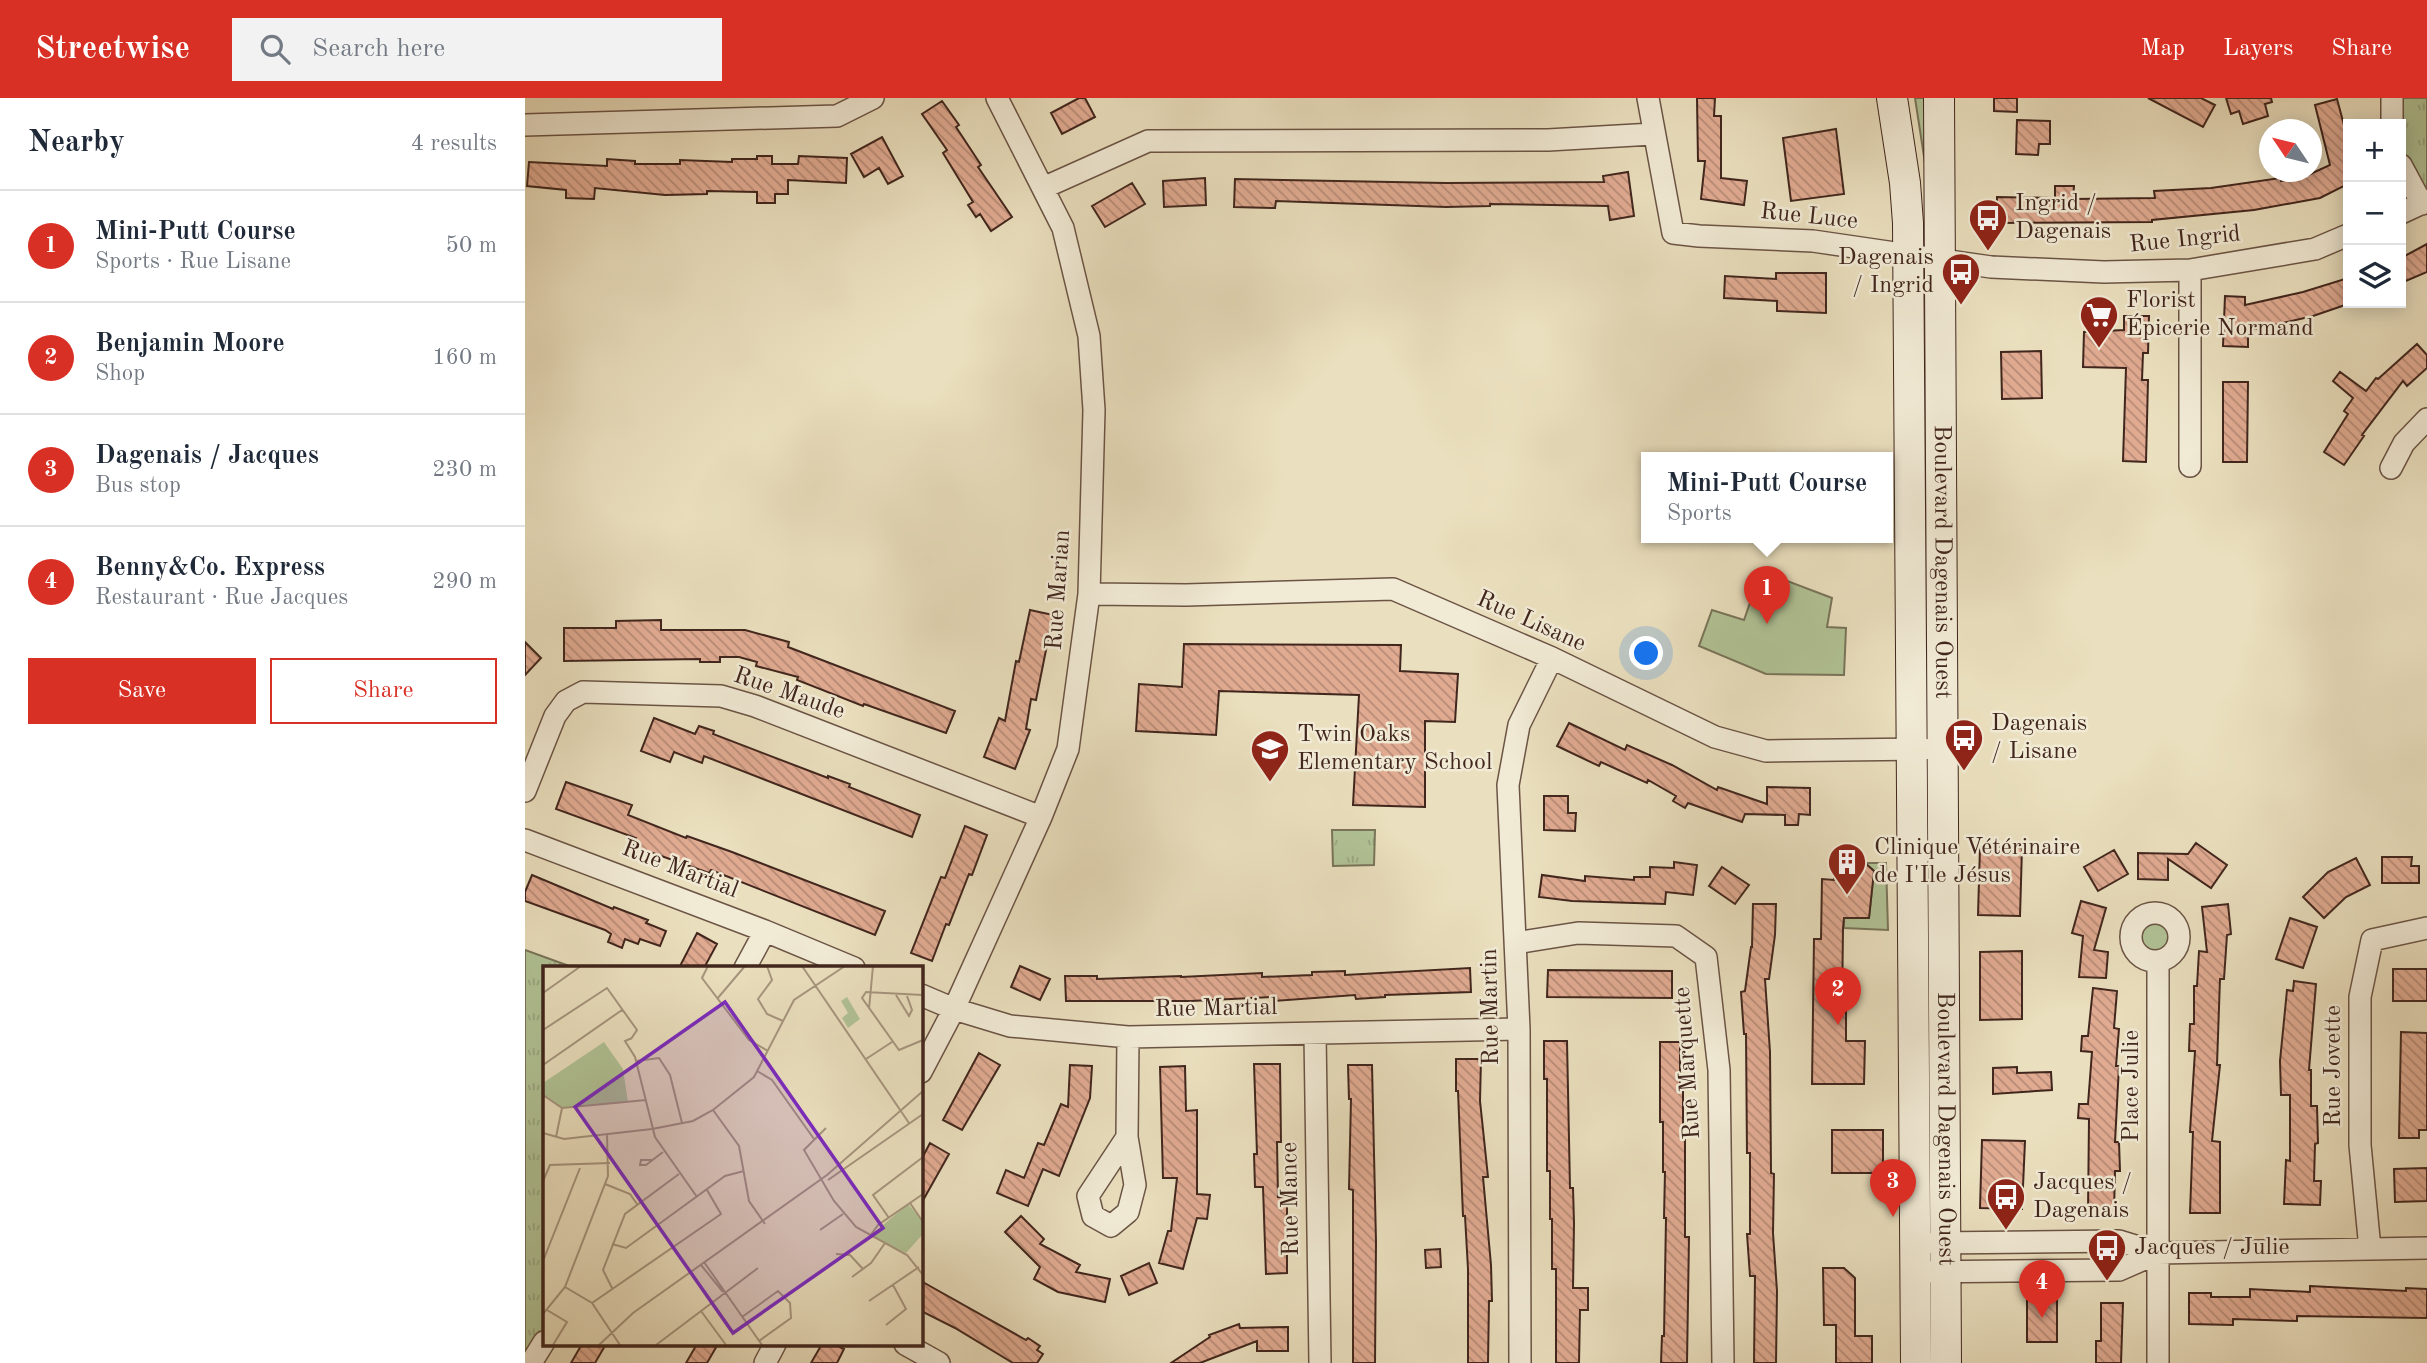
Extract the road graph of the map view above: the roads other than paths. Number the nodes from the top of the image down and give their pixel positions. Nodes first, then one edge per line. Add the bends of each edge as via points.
1 (873, 98) edge
2 (997, 98) edge
3 (1648, 98) edge
4 (1892, 98) edge
5 (1939, 98) edge
6 (2392, 98) edge
7 (2392, 119) edge
8 (525, 125) edge
9 (1653, 134) junction
10 (2406, 174) edge
11 (1043, 188) junction
12 (2425, 202) edge
13 (2406, 211) edge
14 (2343, 237) edge
15 (1909, 255) junction
16 (1940, 260) junction
17 (2190, 270) junction
18 (2427, 419) edge
19 (2190, 466) dead end
20 (2391, 468) dead end
21 (1089, 594) junction
22 (1552, 659) junction
23 (1942, 749) junction
24 (1912, 750) junction
25 (525, 791) edge
26 (1041, 817) junction
27 (525, 840) edge
28 (2427, 928) edge
29 (765, 931) junction
30 (1516, 943) junction
31 (2158, 961) dead end
32 (746, 966) edge
33 (849, 966) edge
34 (922, 995) edge
35 (954, 1009) junction
36 (1519, 1029) junction
37 (1315, 1034) junction
38 (1128, 1038) junction
39 (922, 1070) edge
40 (1127, 1137) dead end
41 (2427, 1248) edge
42 (2371, 1249) junction
43 (2158, 1253) junction
44 (1945, 1257) junction
45 (1915, 1258) junction
46 (543, 1344) edge
47 (774, 1346) edge
48 (909, 1346) edge
49 (531, 1363) edge
50 (765, 1363) edge
51 (939, 1363) edge
52 (1320, 1363) edge
53 (1520, 1363) edge
54 (1723, 1363) edge
55 (1916, 1363) edge
56 (1946, 1363) edge
57 (2158, 1363) edge

1 - 8 street via 837,116
2 - 11 street, Rue Marian
3 - 9 street
4 - 15 main road, Boulevard Dagenais Ouest via 1907,195
5 - 16 main road, Boulevard Dagenais Ouest
6 - 7 street
9 - 11 street via 1548,140 1148,141
9 - 15 street, Rue Luce via 1673,233 1813,241
10 - 12 street
11 - 21 street, Rue Marian via 1063,228 1089,336 1094,410
12 - 13 street
14 - 17 street, Rue Ingrid via 2315,249
15 - 16 street, Rue Luce
15 - 24 main road, Boulevard Dagenais Ouest
16 - 17 street, Rue Ingrid via 2072,272
16 - 23 main road, Boulevard Dagenais Ouest
17 - 19 street
18 - 20 street via 2404,443
21 - 22 street, Rue Lisane via 1393,589
21 - 26 street, Rue Marian via 1068,749
22 - 24 street, Rue Lisane via 1715,737 1744,746 1766,751
22 - 30 street, Rue Martin via 1519,725 1507,785
23 - 24 street, Rue Lisane
23 - 44 main road, Boulevard Dagenais Ouest
24 - 45 main road, Boulevard Dagenais Ouest
25 - 26 street, Rue Maude via 555,716 566,701 583,692 721,696
26 - 35 street, Rue Marian
27 - 29 street, Rue Martial
28 - 42 street, Rue Jovette via 2372,940 2360,997 2360,1145
29 - 32 street
29 - 33 street, Rue Martial
30 - 36 street, Rue Martin
30 - 54 street, Rue Marquette via 1578,933 1677,936 1706,957 1719,1070
31 - 43 street, Place Julie
34 - 35 street, Rue Martial
35 - 38 street, Rue Martial via 1010,1026
35 - 39 street, Rue Marian
36 - 37 street, Rue Martial
36 - 53 street, Rue Martin
37 - 38 street, Rue Martial
37 - 52 street, Rue Mance
38 - 40 street
41 - 42 street
42 - 43 street
43 - 44 street via 2119,1241
43 - 44 street via 2119,1270
43 - 57 street, Place Julie
44 - 45 street
44 - 56 main road, Boulevard Dagenais Ouest
45 - 55 main road, Boulevard Dagenais Ouest
46 - 49 street
47 - 50 street
48 - 51 street

